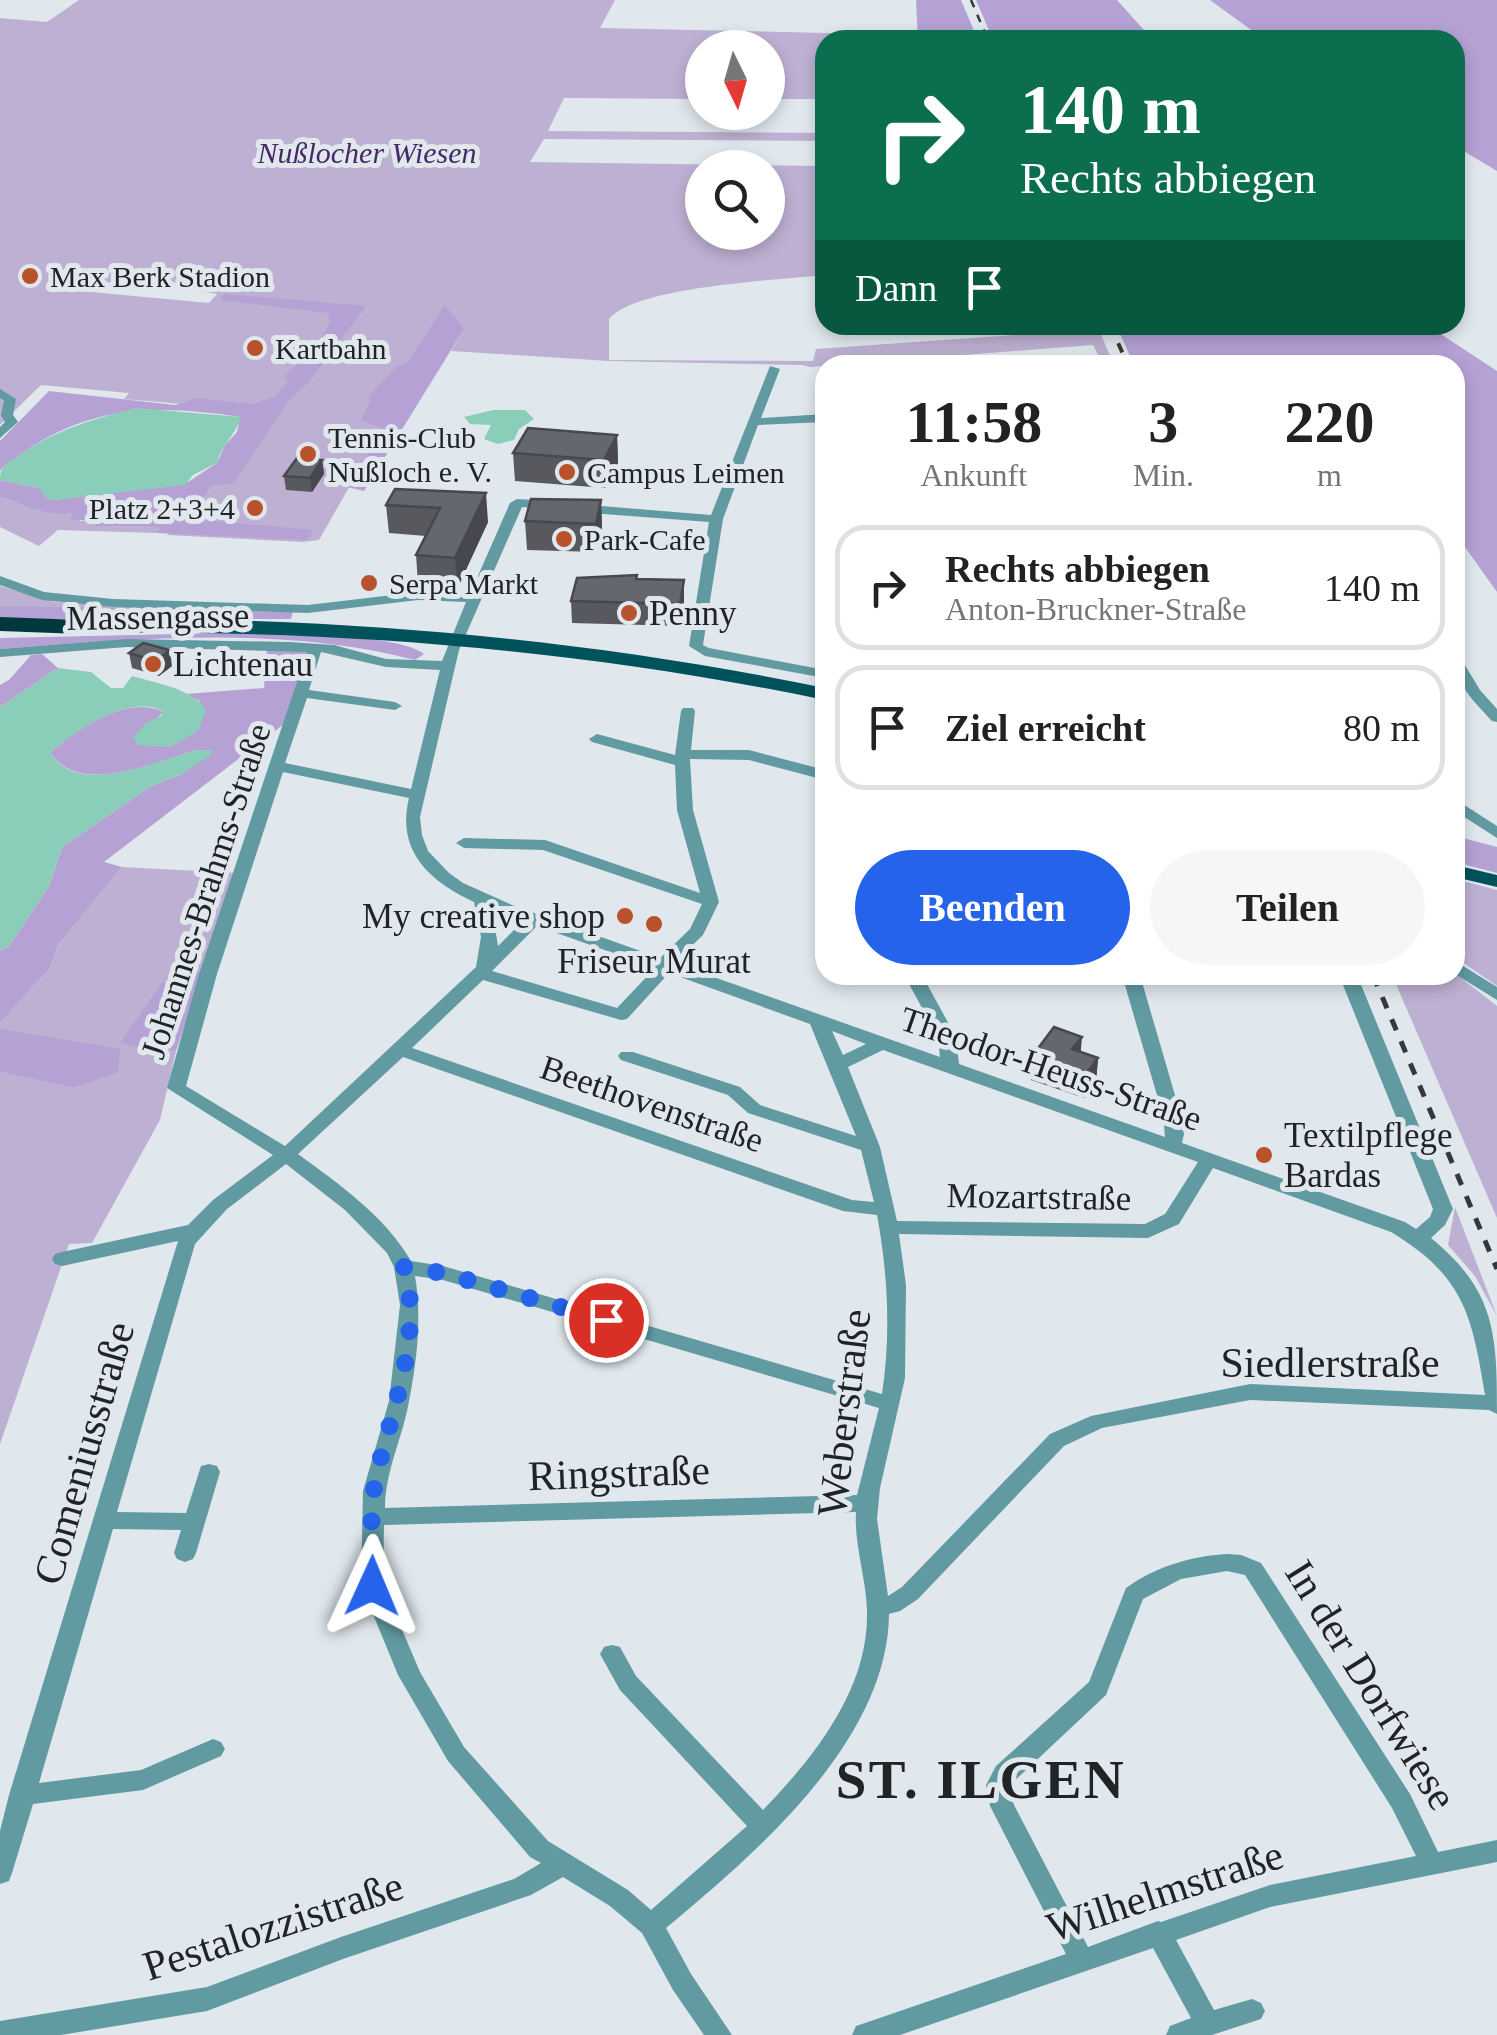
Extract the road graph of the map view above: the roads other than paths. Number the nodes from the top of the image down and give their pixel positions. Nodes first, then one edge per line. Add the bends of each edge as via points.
1 (774, 369) dead end
2 (0, 393) edge
3 (815, 419) edge
4 (753, 422) junction
5 (0, 434) edge
6 (716, 519) junction
7 (0, 580) edge
8 (473, 598) junction
9 (0, 627) edge
10 (81, 628) joint
11 (460, 637) junction
12 (316, 647) junction
13 (0, 653) edge
14 (448, 666) junction
15 (815, 672) edge
16 (1465, 677) edge
17 (815, 692) edge
18 (302, 693) junction
19 (395, 706) dead end
20 (688, 711) dead end
21 (1497, 718) edge
22 (597, 739) dead end
23 (683, 758) junction
24 (278, 766) junction
25 (815, 771) edge
26 (417, 795) junction
27 (1465, 811) edge
28 (1497, 834) edge
29 (464, 843) dead end
30 (1465, 873) edge
31 (1497, 881) edge
32 (482, 900) junction
33 (711, 902) junction
34 (535, 918) junction
35 (664, 966) junction
36 (1465, 973) edge
37 (482, 974) junction
38 (919, 985) edge
39 (1134, 985) edge
40 (1352, 985) edge
41 (1497, 995) edge
42 (818, 1021) junction
43 (882, 1043) junction
44 (400, 1050) junction
45 (627, 1056) dead end
46 (839, 1064) junction
47 (950, 1067) junction
48 (1172, 1146) junction
49 (871, 1147) junction
50 (286, 1154) junction
51 (1209, 1159) junction
52 (887, 1218) junction
53 (193, 1231) junction
54 (1419, 1238) junction
55 (62, 1259) dead end
56 (404, 1267) junction
57 (891, 1404) junction
58 (1497, 1404) edge
59 (209, 1472) dead end
60 (866, 1503) junction
61 (373, 1517) junction
62 (104, 1520) junction
63 (194, 1522) junction
64 (185, 1553) dead end
65 (878, 1607) junction
66 (612, 1654) dead end
67 (213, 1749) dead end
68 (21, 1795) junction
69 (762, 1826) junction
70 (1497, 1851) edge
71 (1431, 1862) junction
72 (561, 1865) junction
73 (0, 1872) edge
74 (651, 1924) junction
75 (1158, 1932) junction
76 (1081, 1958) junction
77 (1252, 2010) dead end
78 (1208, 2024) junction
79 (0, 2033) edge
80 (719, 2035) edge
81 (865, 2035) edge
82 (1179, 2035) edge

1 - 4 street
2 - 5 street via 9,397 12,422
3 - 4 street
4 - 6 street
6 - 8 street, Theodor-Heuss-Straße via 517,503
6 - 15 street via 696,646
7 - 8 street via 31,594 74,601 308,610 418,596
8 - 11 street, Theodor-Heuss-Straße
9 - 10 highway
10 - 11 main road via 304,626
11 - 14 street, Theodor-Heuss-Straße
11 - 17 main road via 630,657
12 - 13 street, Massengasse via 127,643
12 - 14 street, Massengasse via 386,663
12 - 18 street, Johannes-Brahms-Straße
14 - 26 street, Theodor-Heuss-Straße
16 - 21 street
18 - 19 street
18 - 24 street, Johannes-Brahms-Straße
20 - 23 street
22 - 23 street
23 - 25 street via 749,754
23 - 33 street via 685,810
24 - 26 street
24 - 50 street, Johannes-Brahms-Straße via 175,1086
26 - 32 street, Theodor-Heuss-Straße via 412,822 419,848 444,878
27 - 28 street
29 - 33 street via 545,845
30 - 31 main road
32 - 34 street, Theodor-Heuss-Straße
32 - 37 street via 492,936
33 - 35 street via 697,931
34 - 35 street, Theodor-Heuss-Straße
34 - 37 street, Comeniusstraße
35 - 37 street via 620,1015
35 - 42 street, Theodor-Heuss-Straße
36 - 41 street
37 - 44 street, Comeniusstraße
38 - 47 street via 947,1036
39 - 48 street via 1172,1116
40 - 54 street via 1443,1208
42 - 43 street, Theodor-Heuss-Straße
42 - 46 street, Weberstraße
43 - 46 street
43 - 47 street, Theodor-Heuss-Straße
44 - 50 street, Comeniusstraße
44 - 52 street, Beethovenstraße
45 - 49 street via 734,1091 754,1109
46 - 49 street, Weberstraße
47 - 48 street, Theodor-Heuss-Straße
48 - 51 street, Theodor-Heuss-Straße
49 - 52 street, Weberstraße
50 - 53 street, Comeniusstraße
50 - 56 street via 352,1205
51 - 52 street, Mozartstraße via 1172,1219 1148,1231
51 - 54 street, Theodor-Heuss-Straße
52 - 57 street, Weberstraße via 898,1299
53 - 55 street
53 - 62 street, Comeniusstraße
54 - 58 street, Theodor-Heuss-Straße via 1455,1269 1478,1308
56 - 57 street
56 - 61 street via 410,1304 401,1386 376,1478
57 - 60 street, Weberstraße
58 - 65 street, Siedlerstraße via 1250,1392 1091,1424 1042,1451 910,1593
59 - 63 street
60 - 61 street, Ringstraße
60 - 65 street, Weberstraße
61 - 72 street via 372,1586 410,1675 456,1754 519,1829
62 - 63 street
62 - 68 street, Comeniusstraße
63 - 64 street
65 - 69 street, Weberstraße via 872,1658 852,1709 810,1773
66 - 69 street via 628,1682
67 - 68 street via 142,1780
68 - 73 street, Comeniusstraße
69 - 74 street, Weberstraße
70 - 71 street, Wilhelmstraße
71 - 75 street, Wilhelmstraße via 1270,1896
71 - 76 street, In der Dorfwiese via 1401,1801 1256,1572 1234,1562 1176,1571 1134,1594 1098,1688 998,1785 1007,1816
72 - 74 street
72 - 79 street, Pestalozzistraße via 522,1887 206,1999
74 - 80 street
75 - 76 street, Wilhelmstraße
75 - 78 street
76 - 81 street, Wilhelmstraße
77 - 78 street
78 - 82 street

